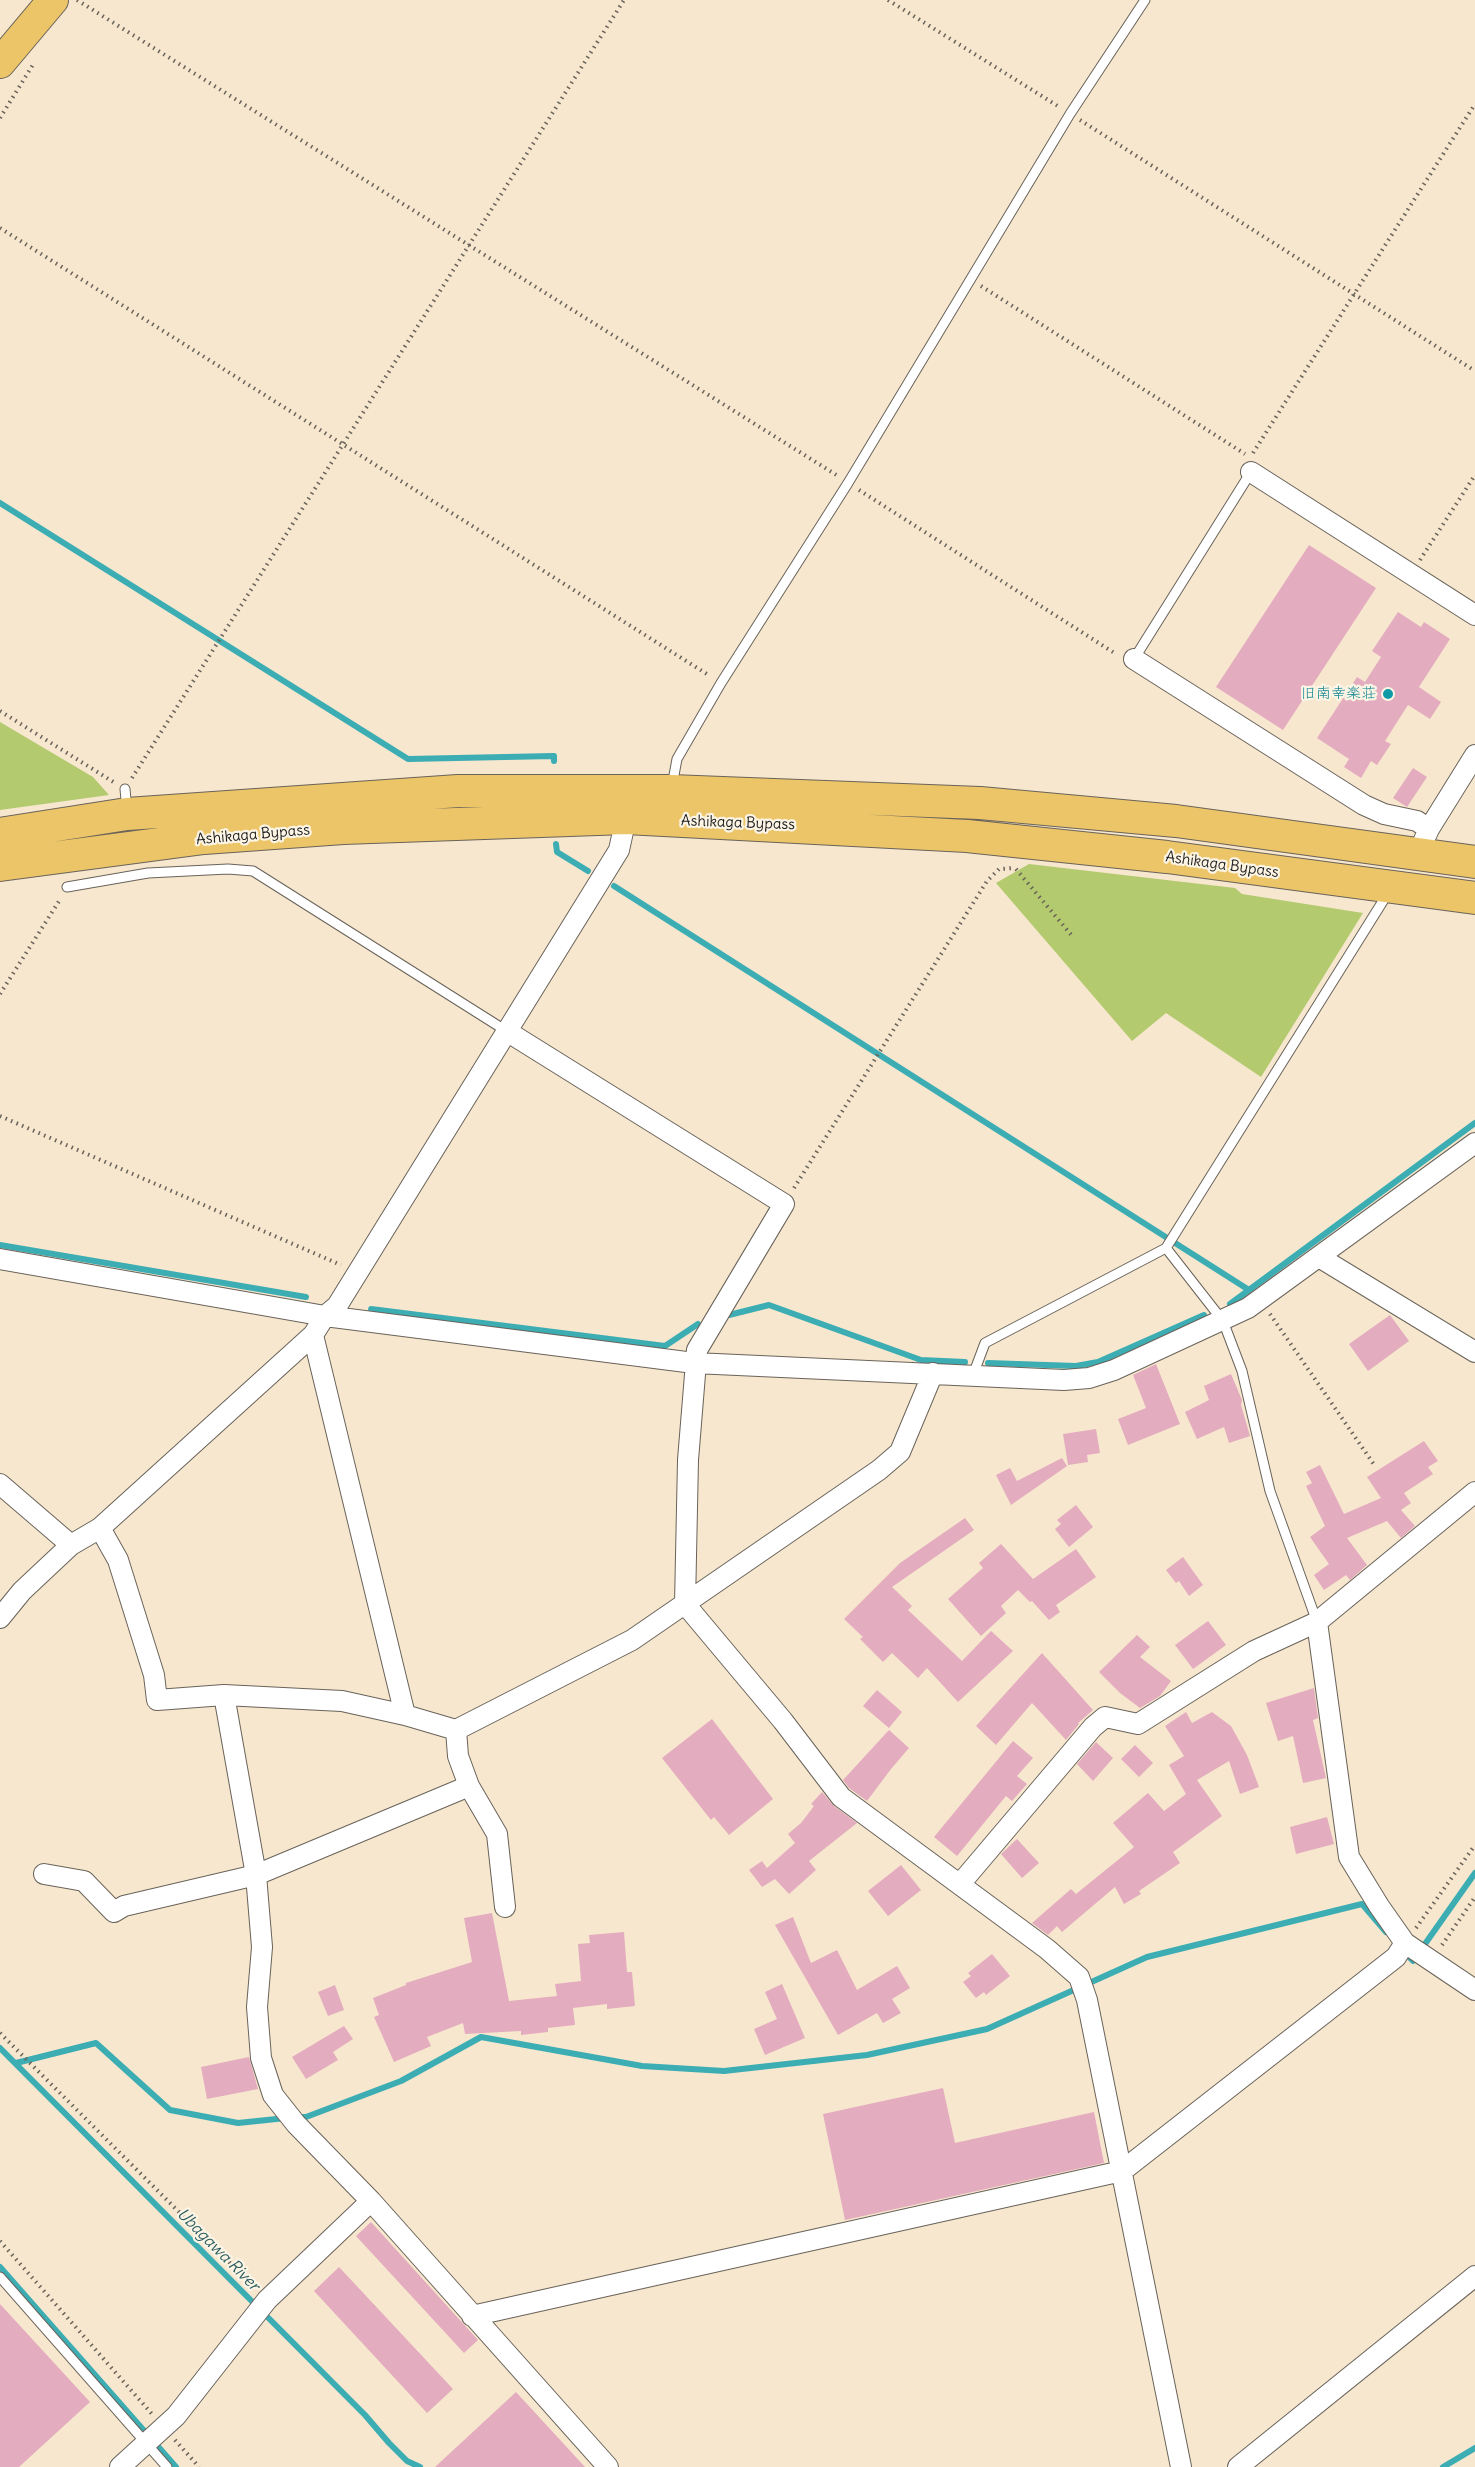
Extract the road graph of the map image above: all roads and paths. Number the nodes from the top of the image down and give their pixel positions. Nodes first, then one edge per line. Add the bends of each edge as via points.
1 (53, 0) edge
2 (77, 0) edge
3 (624, 0) edge
4 (888, 0) edge
5 (1145, 0) edge
6 (0, 63) edge
7 (1475, 104) edge
8 (1070, 114) junction
9 (0, 228) edge
10 (470, 246) junction
11 (970, 279) junction
12 (1354, 295) junction
13 (1475, 371) edge
14 (344, 446) junction
15 (1251, 472) joint
16 (1475, 475) edge
17 (848, 483) junction
18 (1411, 574) junction
19 (1475, 615) edge
20 (1134, 659) junction
21 (721, 683) junction
22 (0, 711) edge
23 (1475, 755) edge
24 (671, 790) junction
25 (126, 802) junction
26 (626, 818) junction
27 (0, 834) edge
28 (1426, 842) junction
29 (1019, 855) junction
30 (147, 859) junction
31 (1475, 862) edge
32 (0, 865) edge
33 (67, 887) joint
34 (1392, 888) junction
35 (1475, 898) edge
36 (1073, 937) dead end
37 (0, 994) edge
38 (508, 1032) junction
39 (0, 1116) edge
40 (1475, 1143) edge
41 (784, 1204) junction
42 (1166, 1248) junction
43 (1319, 1257) junction
44 (0, 1259) edge
45 (358, 1272) junction
46 (1260, 1299) junction
47 (325, 1316) junction
48 (1223, 1321) junction
49 (313, 1335) junction
50 (1475, 1352) edge
51 (694, 1363) junction
52 (933, 1373) junction
53 (973, 1375) junction
54 (1376, 1466) dead end
55 (0, 1484) edge
56 (1475, 1491) edge
57 (100, 1528) junction
58 (71, 1545) junction
59 (685, 1604) junction
60 (0, 1618) edge
61 (1317, 1622) junction
62 (224, 1695) junction
63 (405, 1715) junction
64 (456, 1730) junction
65 (469, 1786) junction
66 (1475, 1845) edge
67 (44, 1874) dead end
68 (256, 1875) junction
69 (960, 1884) junction
70 (1475, 1897) edge
71 (505, 1907) dead end
72 (1405, 1943) junction
73 (1431, 1961) junction
74 (1475, 1990) edge
75 (0, 2034) edge
76 (1122, 2171) junction
77 (371, 2201) junction
78 (0, 2241) edge
79 (1475, 2276) edge
80 (0, 2277) edge
81 (267, 2300) junction
82 (472, 2316) junction
83 (164, 2427) junction
84 (146, 2443) junction
85 (120, 2467) edge
86 (167, 2467) edge
87 (199, 2467) edge
88 (608, 2467) edge
89 (1180, 2467) edge
90 (1238, 2467) edge

1 - 6 main road
2 - 10 path
3 - 10 path
4 - 8 path
5 - 8 lane
7 - 12 path
8 - 11 lane
8 - 12 path
9 - 14 path
10 - 14 path
10 - 17 path
11 - 12 path via 1252,459
11 - 17 lane
12 - 13 path
14 - 21 path
14 - 25 path
15 - 18 street
15 - 20 lane
16 - 18 path
17 - 20 path via 1122,658
17 - 21 lane
18 - 19 street
20 - 28 street via 1364,805 1417,821
21 - 24 lane via 677,759
22 - 25 path
23 - 28 street
24 - 25 highway, Ashikaga Bypass via 458,791
24 - 28 highway, Ashikaga Bypass via 980,803
25 - 27 highway, Ashikaga Bypass
26 - 29 highway, Ashikaga Bypass via 808,826
26 - 30 highway, Ashikaga Bypass via 343,828
26 - 38 street via 619,850
28 - 31 highway, Ashikaga Bypass
29 - 34 highway, Ashikaga Bypass via 1167,857
29 - 36 path
29 - 41 path via 987,881
30 - 32 highway, Ashikaga Bypass
30 - 33 lane
30 - 38 lane via 253,871
33 - 37 path
34 - 35 highway, Ashikaga Bypass
34 - 42 lane
38 - 41 street
38 - 45 street
39 - 45 path
40 - 43 street
41 - 51 street via 697,1350
42 - 48 lane
42 - 53 lane via 986,1343
43 - 46 street
43 - 50 street
44 - 47 street
45 - 47 street via 337,1306
46 - 48 street
46 - 54 path
47 - 49 street
47 - 51 street
48 - 53 street via 1089,1378
48 - 61 lane via 1242,1371 1270,1491
49 - 57 street
49 - 63 street
51 - 52 street
51 - 59 street
52 - 53 street
52 - 59 street via 900,1452
55 - 58 street
56 - 61 street
57 - 58 street
57 - 62 street via 118,1560 154,1676 157,1700
58 - 60 street
59 - 64 street via 632,1640
59 - 69 street via 841,1797
61 - 69 street via 1254,1651 1138,1724 1106,1718 1093,1727
61 - 72 street via 1349,1857
62 - 63 street via 342,1701
62 - 68 street
63 - 64 street
64 - 65 street via 458,1756
65 - 68 street
65 - 71 street via 497,1834
66 - 72 path
67 - 68 street via 84,1881 114,1912 124,1906
68 - 77 street via 262,1947 257,2007 261,2058 273,2096
69 - 76 street via 1078,1977 1087,2000
70 - 73 path
72 - 73 street
72 - 76 street via 1396,1957
73 - 74 street
75 - 81 path
76 - 82 street
76 - 89 street
77 - 81 street
77 - 82 street
78 - 83 path
79 - 90 street
80 - 84 lane
81 - 83 street
82 - 88 street
83 - 84 street
83 - 87 path
84 - 85 street
84 - 86 lane

